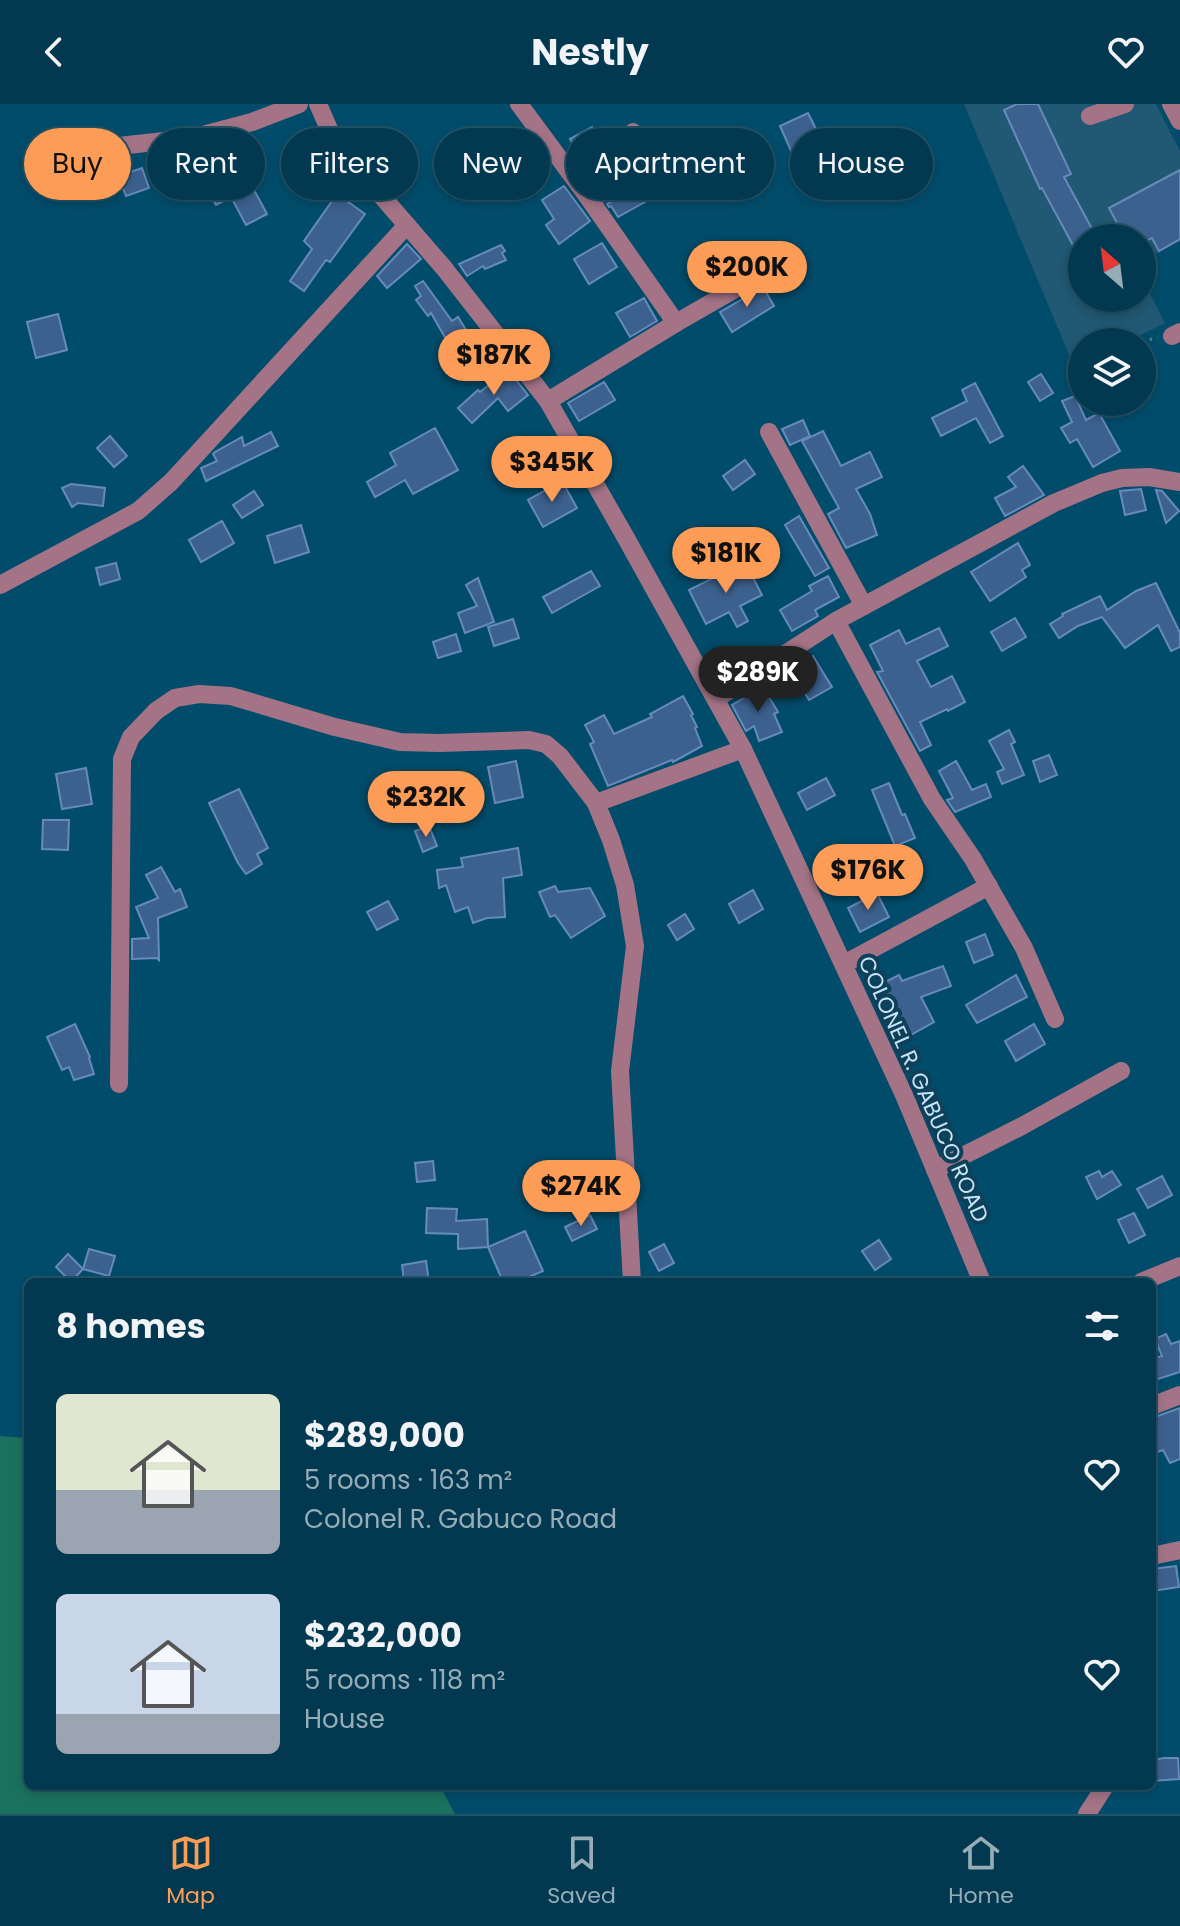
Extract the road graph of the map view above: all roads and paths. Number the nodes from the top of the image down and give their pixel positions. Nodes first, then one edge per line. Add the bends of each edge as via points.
1 (299, 104) edge
2 (318, 104) edge
3 (519, 104) edge
4 (1125, 104) edge
5 (1171, 104) edge
6 (1090, 116) dead end
7 (1180, 121) edge
8 (131, 145) edge
9 (566, 168) edge
10 (590, 200) edge
11 (407, 225) junction
12 (770, 269) dead end
13 (676, 323) junction
14 (1176, 334) edge
15 (1156, 338) edge
16 (548, 401) junction
17 (769, 432) dead end
18 (1180, 482) edge
19 (0, 585) edge
20 (864, 606) junction
21 (836, 621) junction
22 (716, 699) junction
23 (743, 749) junction
24 (596, 803) junction
25 (989, 886) junction
26 (844, 964) junction
27 (1055, 1019) dead end
28 (1121, 1071) dead end
29 (119, 1084) dead end
30 (935, 1170) junction
31 (1180, 1266) edge
32 (632, 1278) edge
33 (980, 1278) edge
34 (1151, 1278) edge
35 (1180, 1395) edge
36 (1156, 1404) edge
37 (1180, 1550) edge
38 (1156, 1555) edge
39 (1102, 1790) edge
40 (1087, 1814) edge

1 - 8 street via 191,138
2 - 11 street, COLONEL R. GABUCO ROAD via 332,136
3 - 9 street
4 - 6 street
5 - 7 street
10 - 13 street
11 - 16 street, COLONEL R. GABUCO ROAD
11 - 19 street via 171,482 138,511
12 - 13 street
13 - 16 street
14 - 15 path
16 - 22 street, COLONEL R. GABUCO ROAD
17 - 20 street
18 - 20 street via 1149,477 1102,483 1054,503
20 - 21 street
21 - 22 street
21 - 25 street via 932,799
22 - 23 street, COLONEL R. GABUCO ROAD
23 - 24 street
23 - 26 street, COLONEL R. GABUCO ROAD
24 - 29 street via 546,744 400,742 231,696 175,698 131,737 122,759
24 - 32 street via 625,885 635,946 620,1071
25 - 26 street
25 - 27 street
26 - 30 street, COLONEL R. GABUCO ROAD
28 - 30 street
30 - 33 street, COLONEL R. GABUCO ROAD
31 - 34 street
35 - 36 street
37 - 38 street
39 - 40 street

